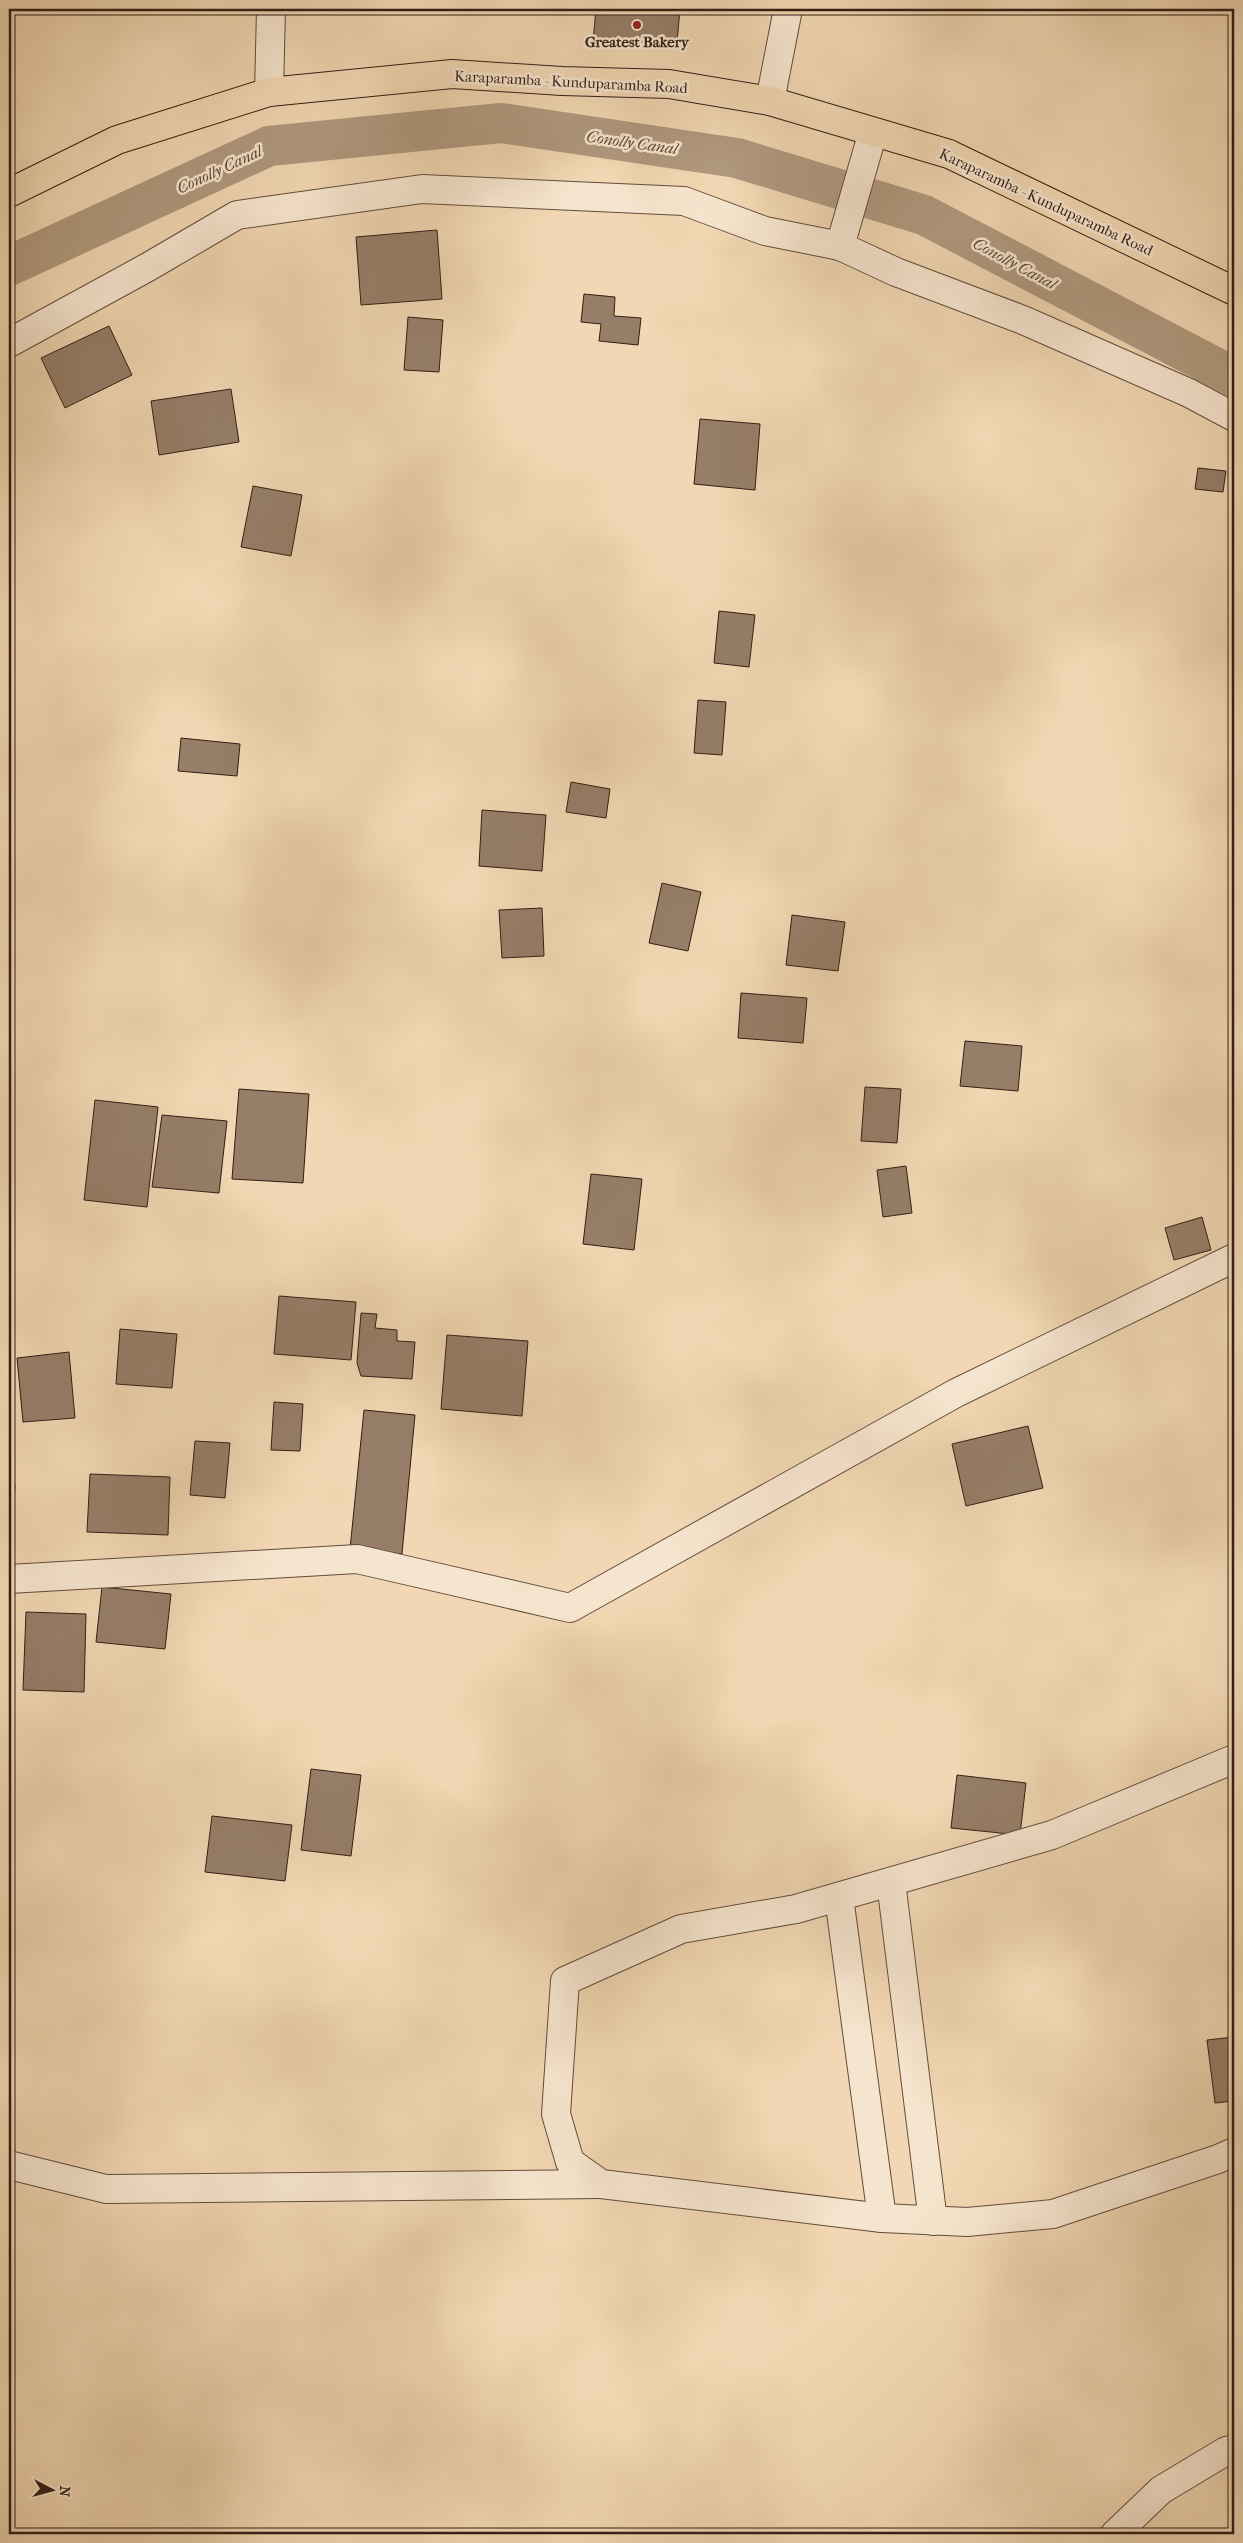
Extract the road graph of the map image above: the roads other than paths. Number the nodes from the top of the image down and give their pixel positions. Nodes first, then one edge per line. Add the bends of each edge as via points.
1 (271, 9) edge
2 (788, 9) edge
3 (269, 92) junction
4 (770, 101) junction
5 (872, 132) junction
6 (9, 193) edge
7 (840, 246) junction
8 (1234, 291) edge
9 (9, 343) edge
10 (1234, 417) edge
11 (1234, 1258) edge
12 (9, 1579) edge
13 (1234, 1759) edge
14 (891, 1882) junction
15 (839, 1897) junction
16 (1229, 2158) edge
17 (9, 2165) edge
18 (601, 2184) junction
19 (882, 2218) junction
20 (933, 2220) junction
21 (1234, 2449) edge
22 (1115, 2534) edge

1 - 3 street
2 - 4 street
3 - 4 main road, Karaparamba - Kunduparamba Road via 452,74 669,84
3 - 6 main road, Karaparamba - Kunduparamba Road via 117,140
4 - 5 main road, Karaparamba - Kunduparamba Road
5 - 7 street
5 - 8 main road, Karaparamba - Kunduparamba Road via 949,154
7 - 9 street via 765,231 684,201 422,189 237,215
7 - 10 street via 896,272 1023,320 1189,393
11 - 12 street via 956,1394 570,1608 357,1559
13 - 14 street via 1052,1835
14 - 15 street
14 - 20 street
15 - 18 street via 796,1909 681,1929 565,1981 556,2114 570,2162
15 - 19 street
16 - 20 street via 1053,2214 967,2222
17 - 18 street via 106,2189
18 - 19 street
19 - 20 street
21 - 22 street via 1161,2490

